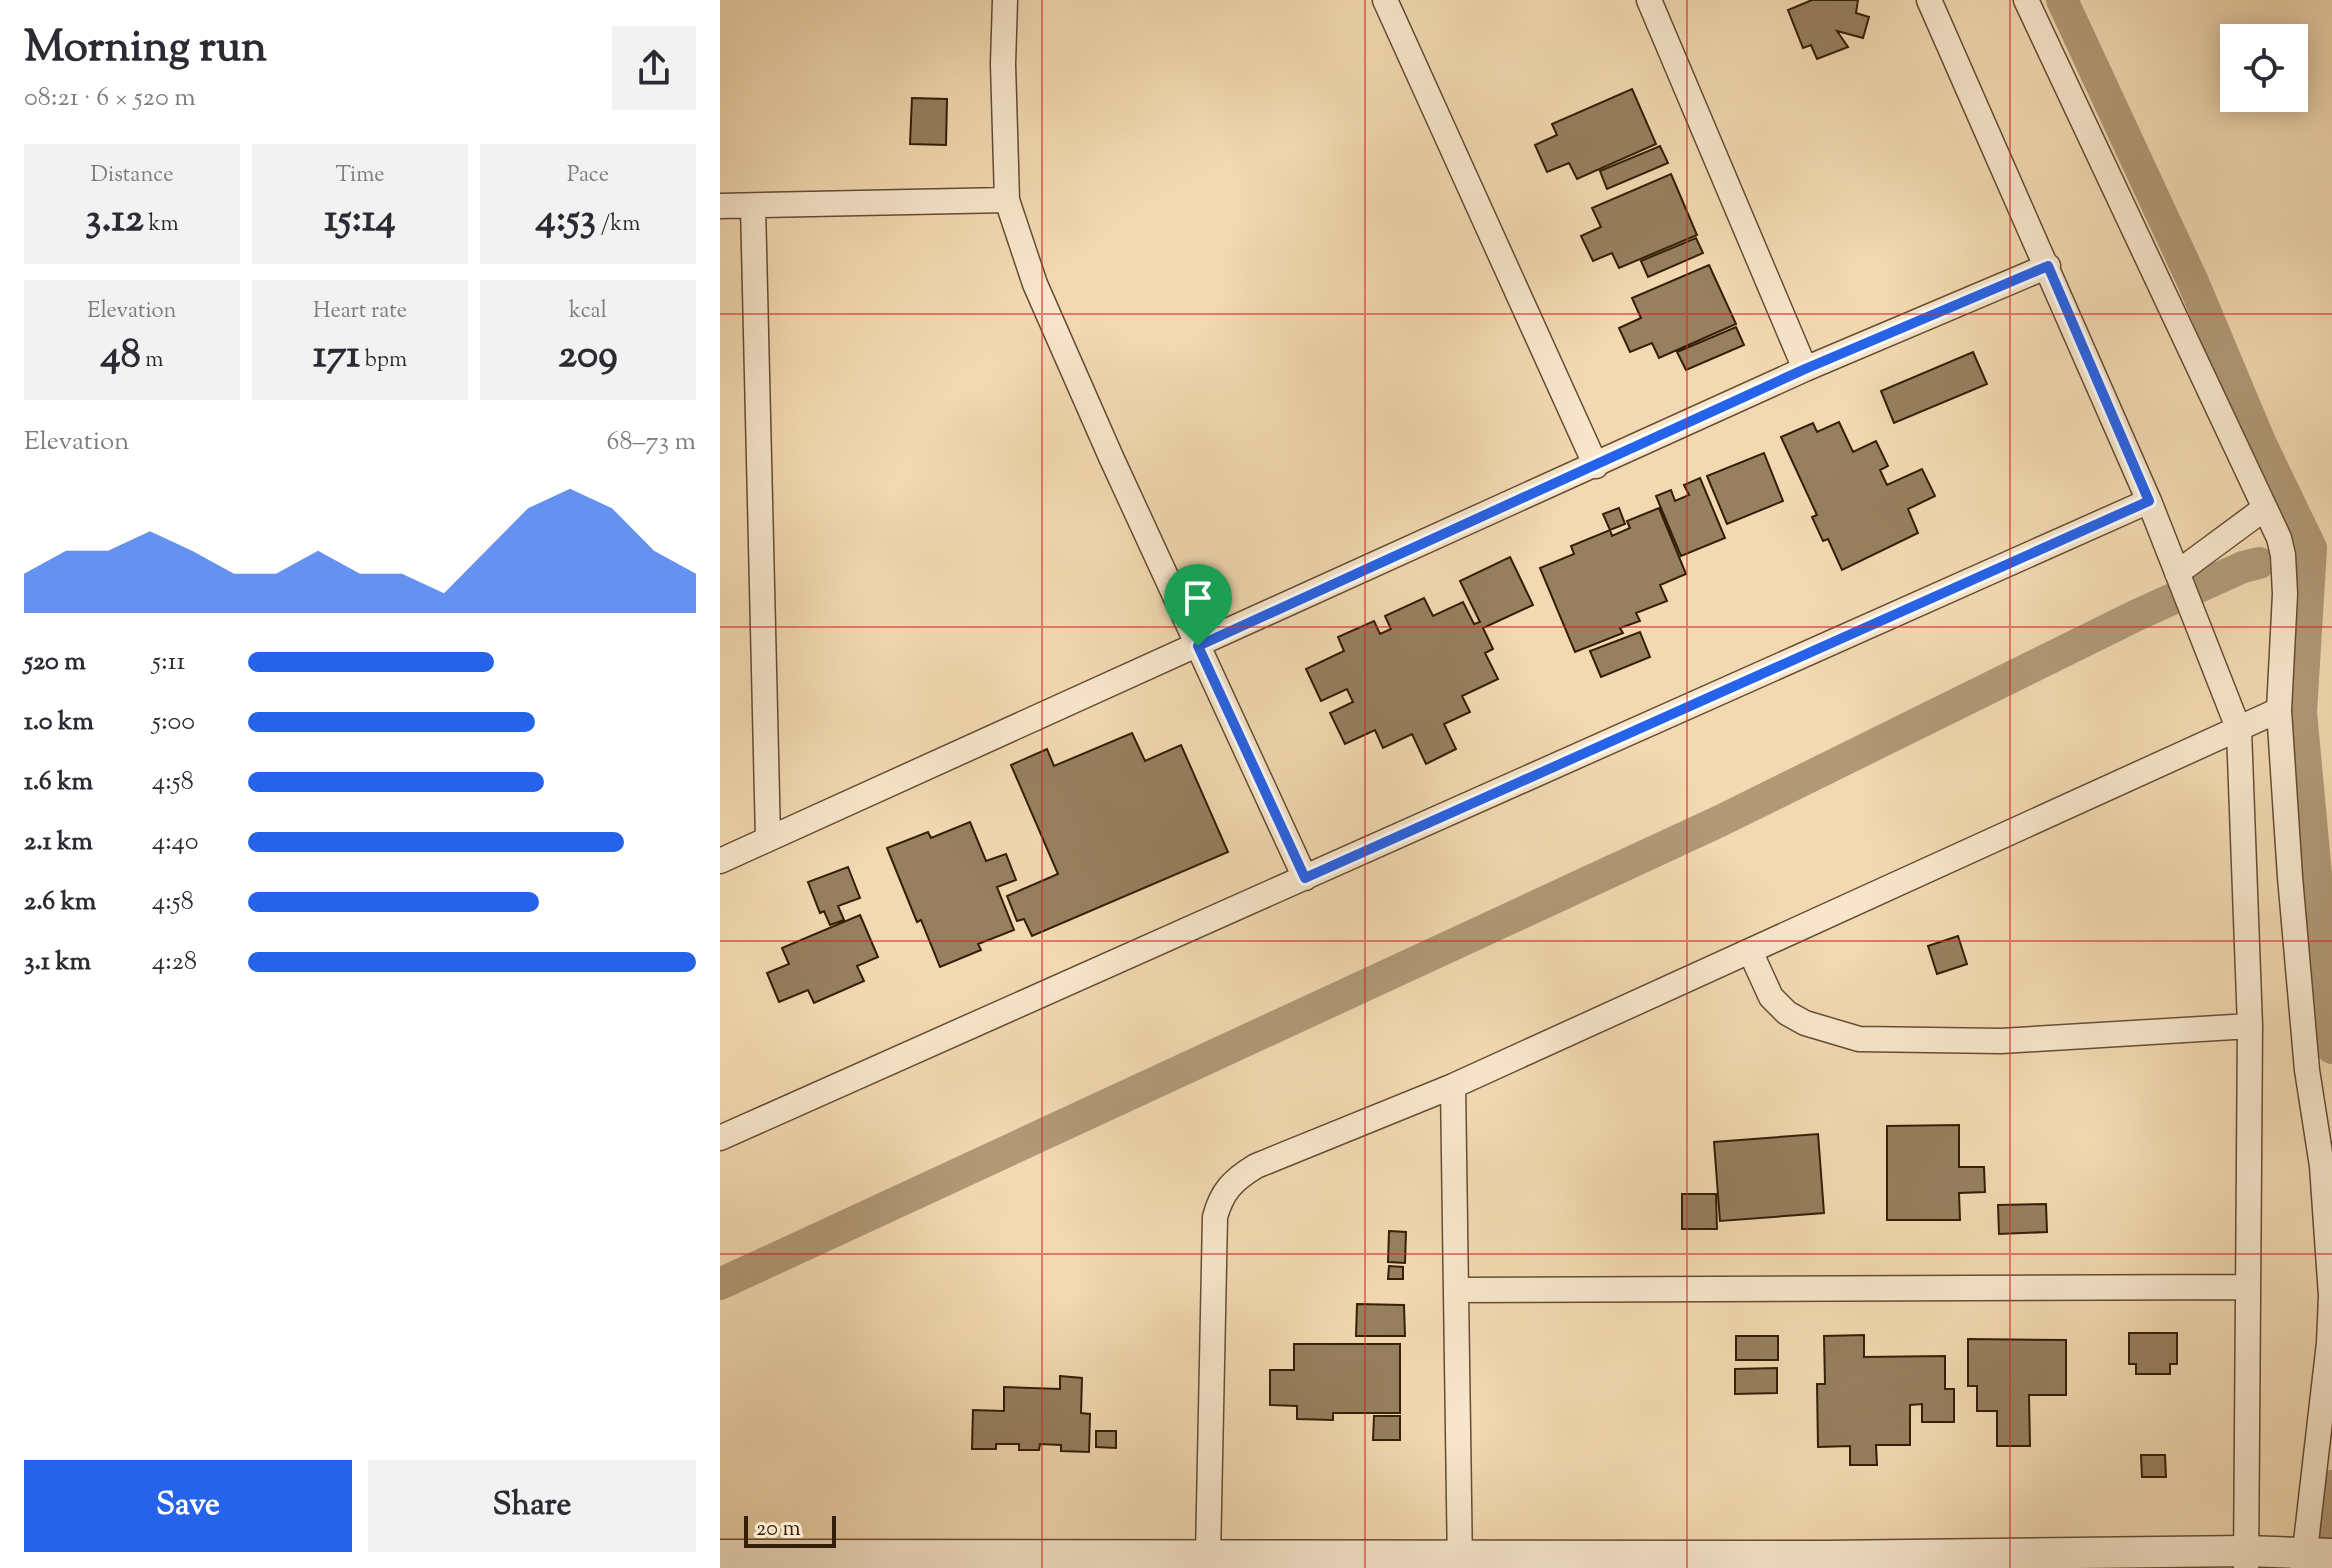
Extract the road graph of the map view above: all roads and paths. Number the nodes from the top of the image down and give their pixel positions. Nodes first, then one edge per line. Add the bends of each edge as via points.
1 (1005, 0) edge
2 (1385, 0) edge
3 (1649, 0) edge
4 (1929, 0) edge
5 (2026, 0) edge
6 (1007, 200) junction
7 (720, 206) edge
8 (753, 206) junction
9 (2048, 266) junction
10 (1805, 369) junction
11 (1596, 466) junction
12 (2149, 501) junction
13 (2265, 508) junction
14 (2179, 578) junction
15 (1198, 646) junction
16 (2279, 710) junction
17 (2239, 730) junction
18 (768, 839) junction
19 (720, 861) edge
20 (1305, 878) junction
21 (1750, 951) junction
22 (2250, 1026) junction
23 (1453, 1086) junction
24 (720, 1138) edge
25 (2246, 1287) junction
26 (1457, 1290) junction
27 (720, 1555) edge
28 (1208, 1556) junction
29 (2313, 1558) edge
30 (2246, 1560) edge
31 (1460, 1561) edge
32 (820, 1562) edge
33 (1824, 1562) edge

1 - 6 street
2 - 11 street
3 - 10 street
4 - 9 street
5 - 13 street
6 - 8 street
6 - 15 street via 1035,284
7 - 8 street
8 - 18 street
9 - 10 street
9 - 12 street
10 - 11 street
11 - 15 street
12 - 14 street
12 - 20 street
13 - 14 street
13 - 16 street via 2279,538 2285,570
14 - 17 street
15 - 18 street
15 - 20 street
16 - 17 street
16 - 29 street via 2331,1296
17 - 21 street
17 - 22 street
18 - 19 street
20 - 24 street
21 - 22 street via 1771,997 1787,1013 1859,1039 2001,1041
21 - 23 street
22 - 25 street
23 - 26 street
23 - 28 street via 1256,1166 1223,1193 1215,1217
25 - 26 street
25 - 30 street
26 - 31 street
27 - 32 street
28 - 31 street
28 - 32 street
29 - 30 street
30 - 33 street
31 - 33 street

